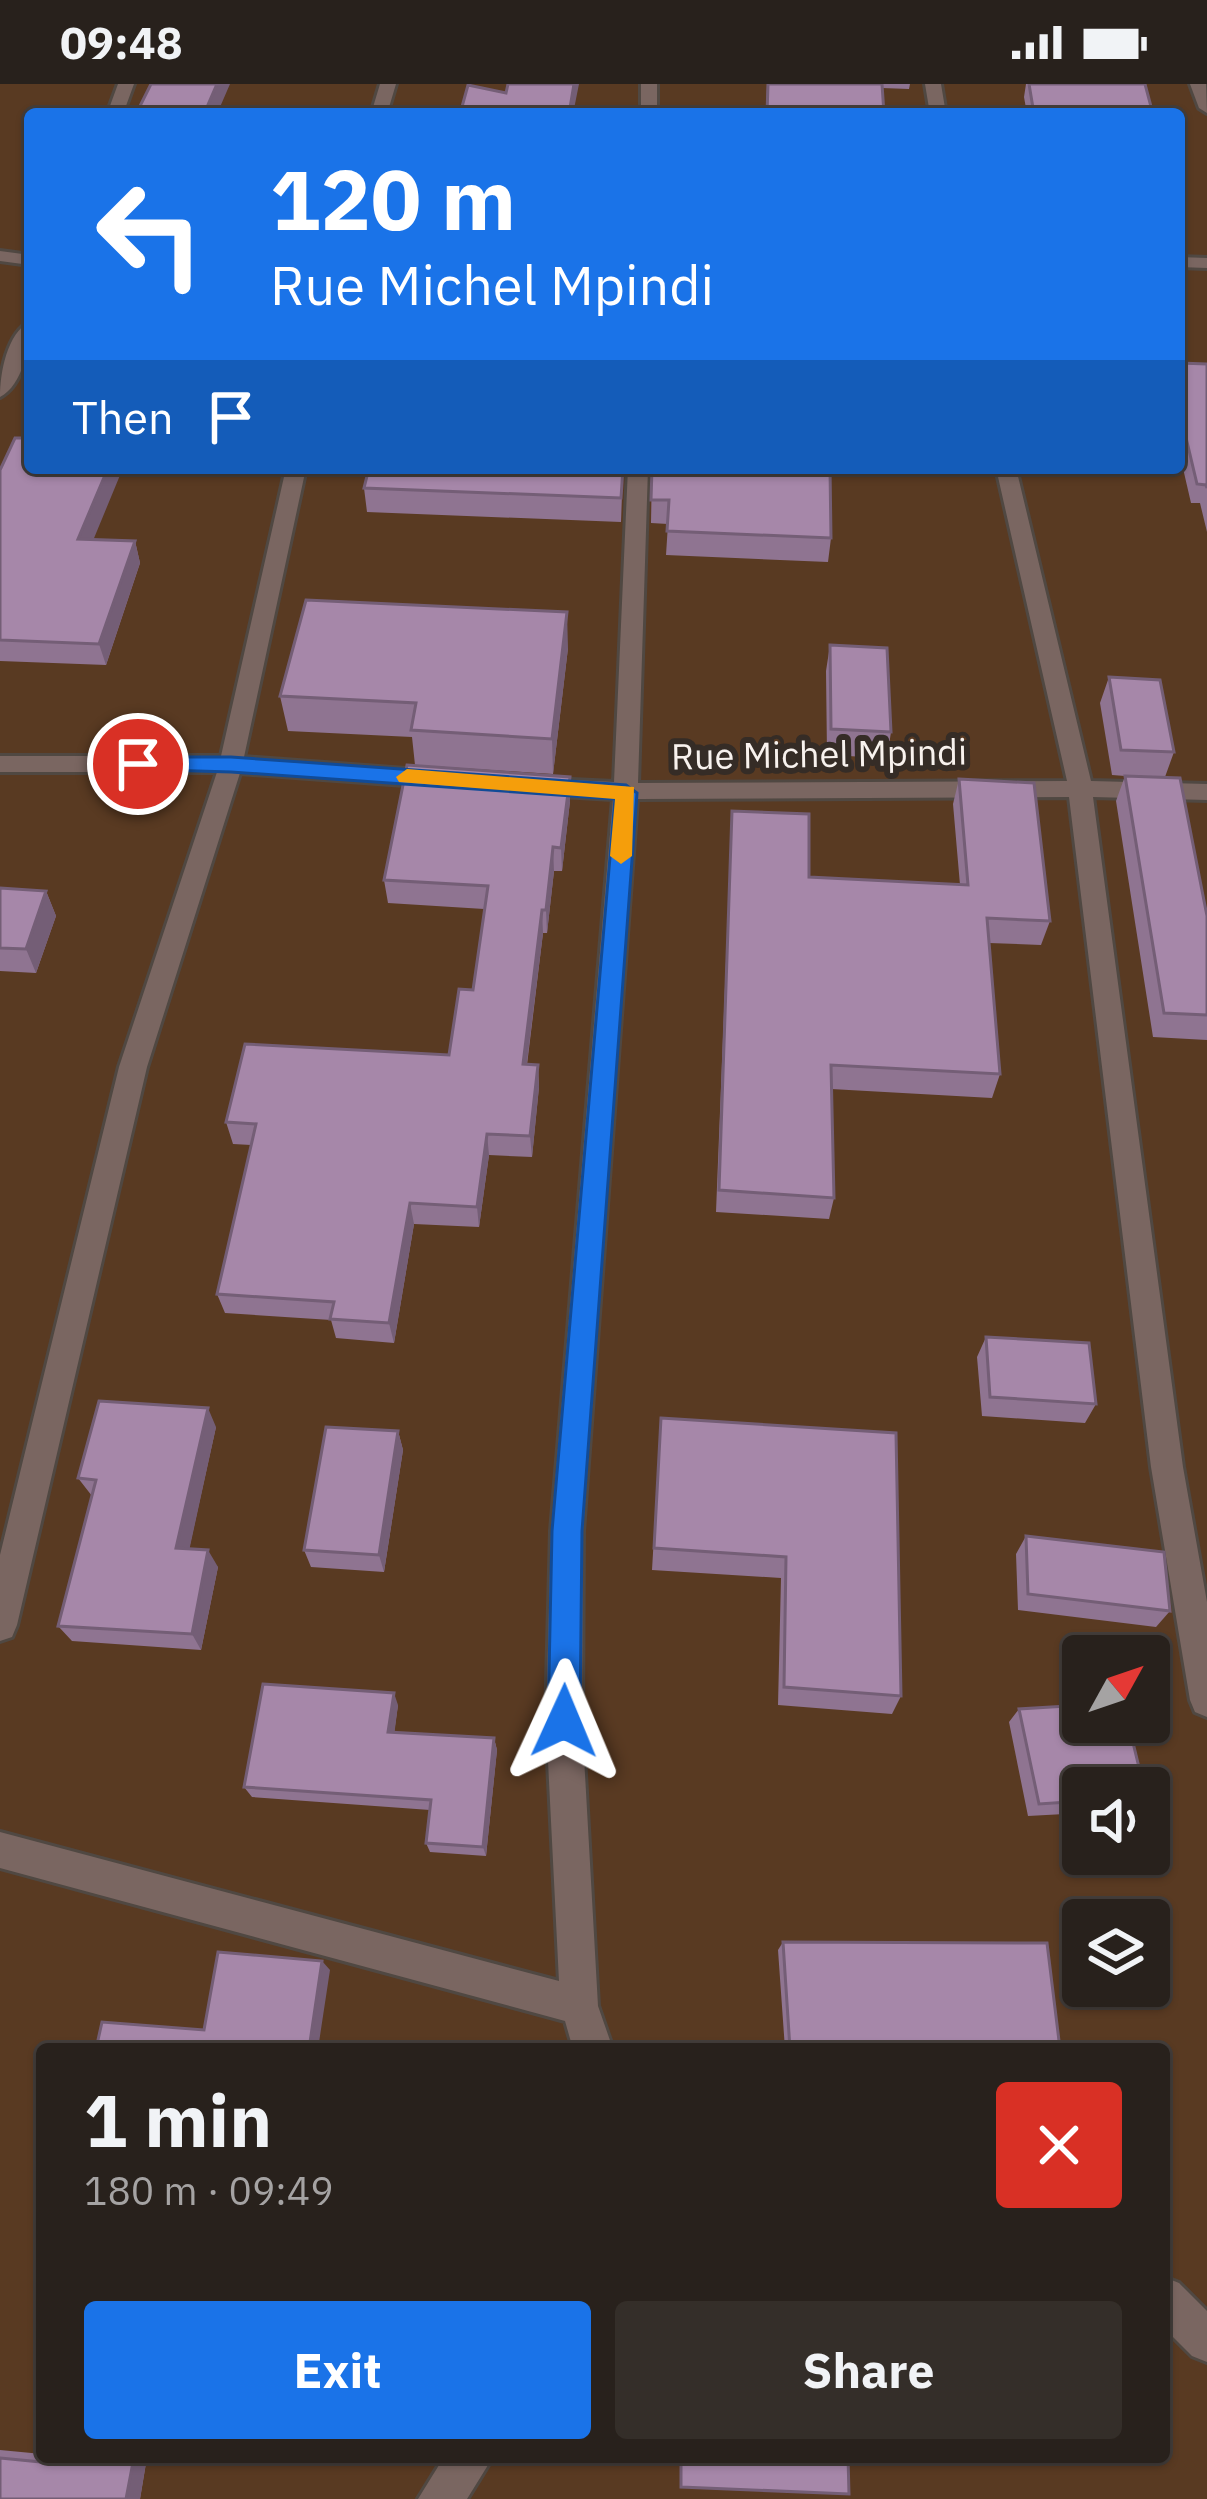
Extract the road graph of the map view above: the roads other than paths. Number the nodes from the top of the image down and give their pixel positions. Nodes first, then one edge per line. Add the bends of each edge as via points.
1 (1198, 84) edge
2 (1207, 108) edge
3 (24, 340) edge
4 (0, 391) edge
5 (295, 474) edge
6 (638, 474) edge
7 (1007, 474) edge
8 (0, 764) edge
9 (231, 764) junction
10 (463, 781) edge
11 (510, 784) edge
12 (1080, 787) junction
13 (1207, 792) edge
14 (626, 793) junction
15 (0, 1625) edge
16 (1207, 1700) edge
17 (0, 1850) edge
18 (579, 2006) junction
19 (591, 2043) edge
20 (1170, 2304) edge
21 (1207, 2341) edge
22 (467, 2463) edge
23 (440, 2499) edge

1 - 2 street
3 - 4 street
5 - 9 street
6 - 14 street
7 - 12 street
8 - 9 street
9 - 10 street
9 - 15 street via 134,1067
11 - 14 street, Rue Michel Mpindi
12 - 13 street, Rue Michel Mpindi
12 - 14 street, Rue Michel Mpindi
12 - 16 street via 1167,1468
14 - 18 street via 567,1531 564,1721
17 - 18 street
18 - 19 street
20 - 21 street
22 - 23 street

